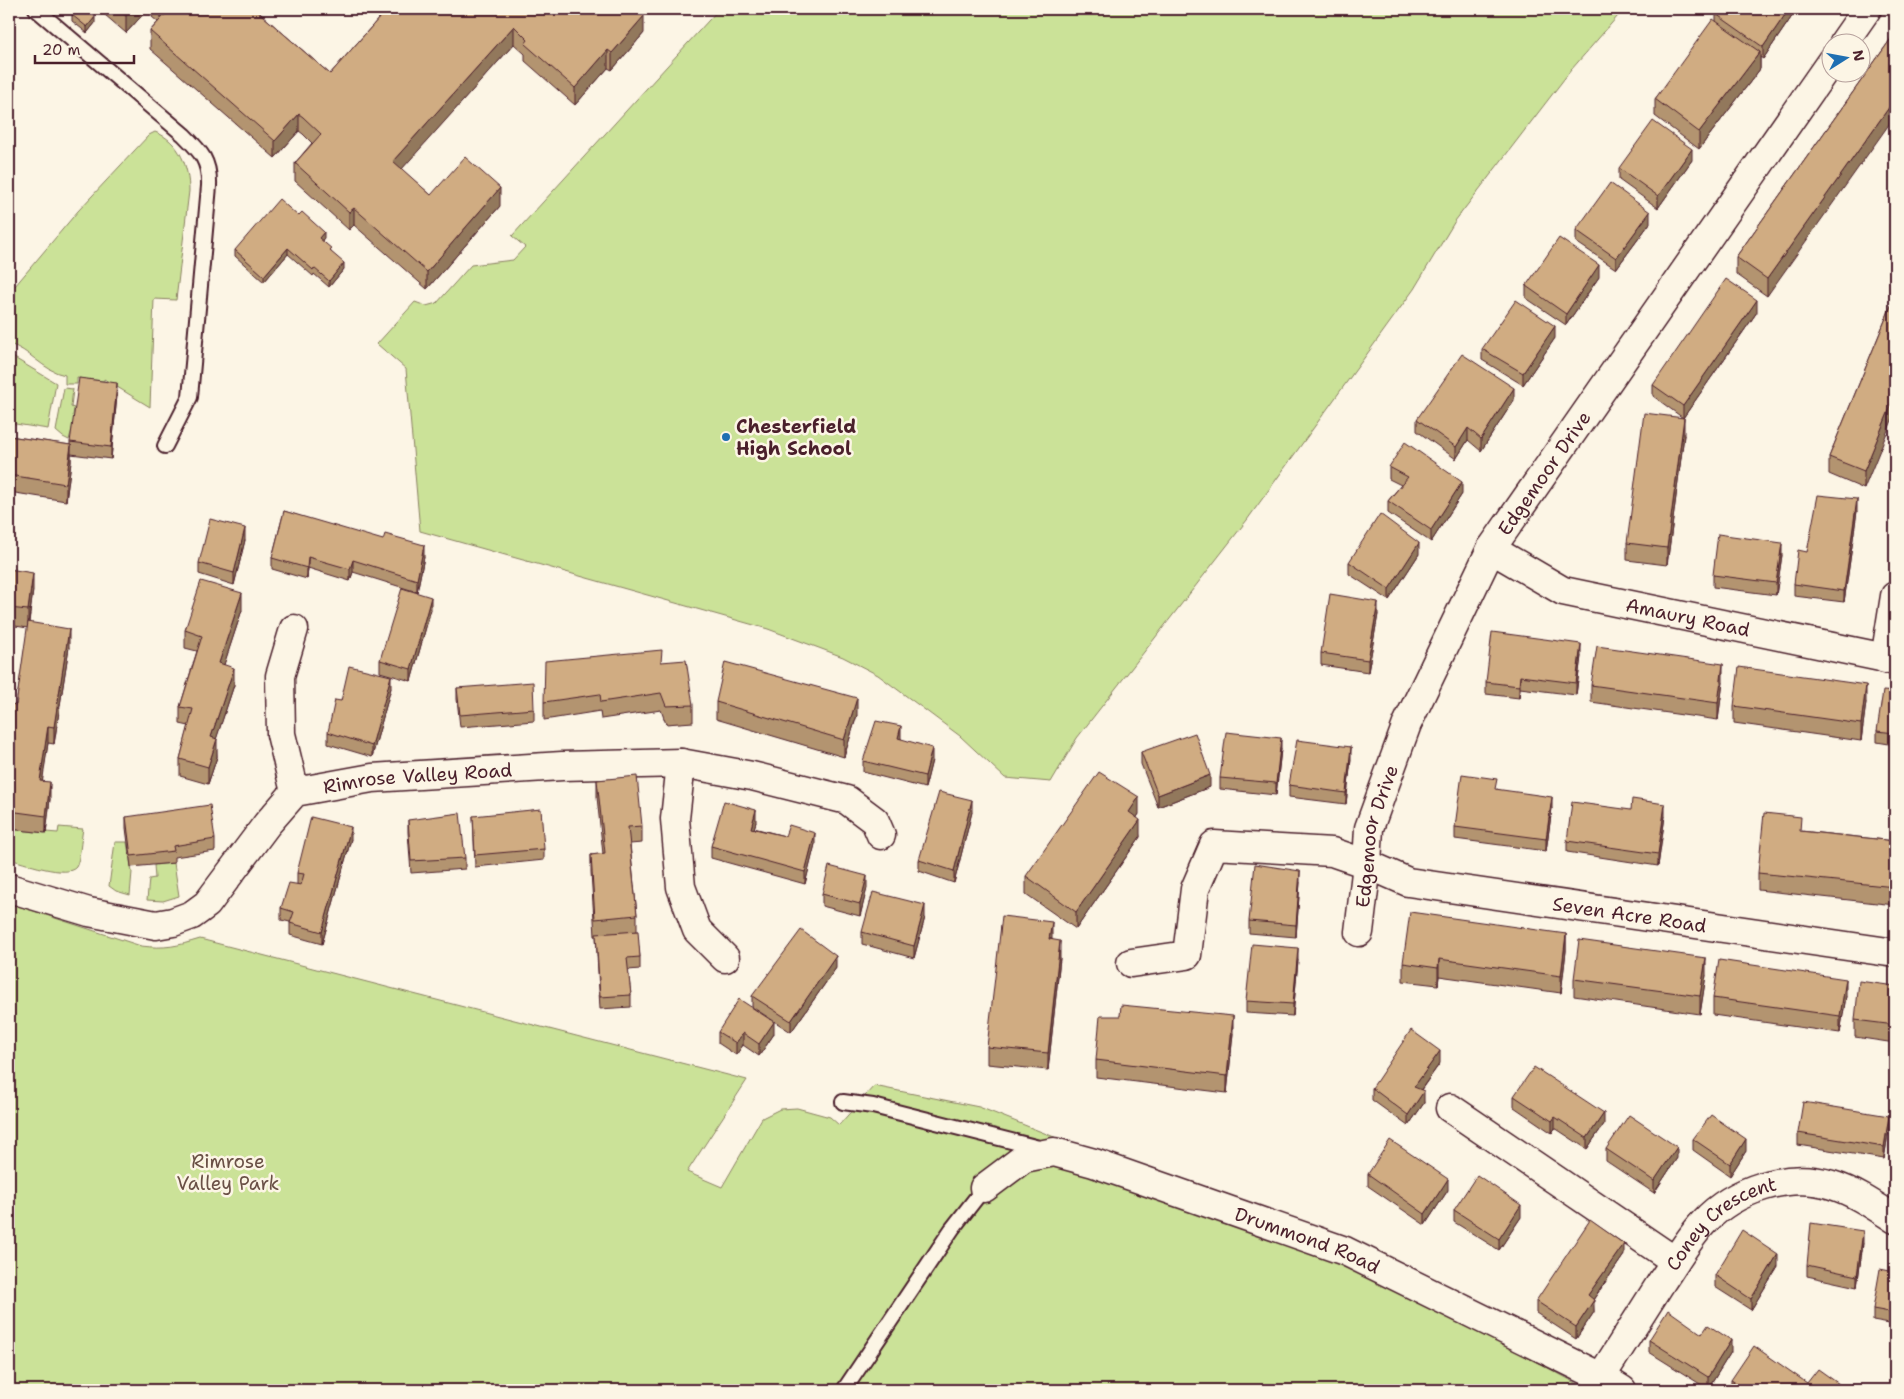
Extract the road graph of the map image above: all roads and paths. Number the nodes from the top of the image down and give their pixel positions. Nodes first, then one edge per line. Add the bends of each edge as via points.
1 (36, 9) edge
2 (1868, 9) edge
3 (1851, 32) edge
4 (1822, 74) edge
5 (165, 446) dead end
6 (1491, 549) junction
7 (1895, 596) edge
8 (294, 629) dead end
9 (1890, 659) edge
10 (681, 763) junction
11 (295, 792) junction
12 (881, 835) dead end
13 (1367, 864) junction
14 (9, 888) edge
15 (1359, 932) dead end
16 (1895, 953) edge
17 (725, 958) dead end
18 (1131, 963) dead end
19 (843, 1102) dead end
20 (1450, 1108) dead end
21 (1054, 1152) junction
22 (984, 1188) joint
23 (1895, 1219) edge
24 (1675, 1261) junction
25 (1611, 1384) edge
26 (844, 1390) edge

1 - 5 lane via 184,135 207,163 209,186 190,397
2 - 3 street
4 - 6 street, Edgemoor Drive
6 - 9 street, Amaury Road via 1563,591
6 - 13 street, Edgemoor Drive via 1407,724 1369,828
7 - 9 street
8 - 11 street via 280,676 281,734
10 - 11 street, Rimrose Valley Road via 562,766 372,778
10 - 12 street, Rimrose Valley Road via 752,776 847,800 874,821
10 - 17 street via 675,819 681,887 697,930
11 - 14 street, Rimrose Valley Road via 207,904 192,916 156,925 89,912
13 - 15 street, Edgemoor Drive
13 - 16 street, Seven Acre Road via 1408,882
13 - 18 street, Seven Acre Road via 1332,852 1214,845 1194,889 1187,955
19 - 21 lane via 873,1106
20 - 24 street
21 - 22 street, Drummond Road via 1024,1158
21 - 25 street, Drummond Road via 1345,1251
22 - 26 lane via 952,1229
23 - 24 street, Coney Crescent via 1862,1197 1831,1184 1796,1179 1761,1186 1731,1200 1704,1222
24 - 25 street, Coney Crescent

